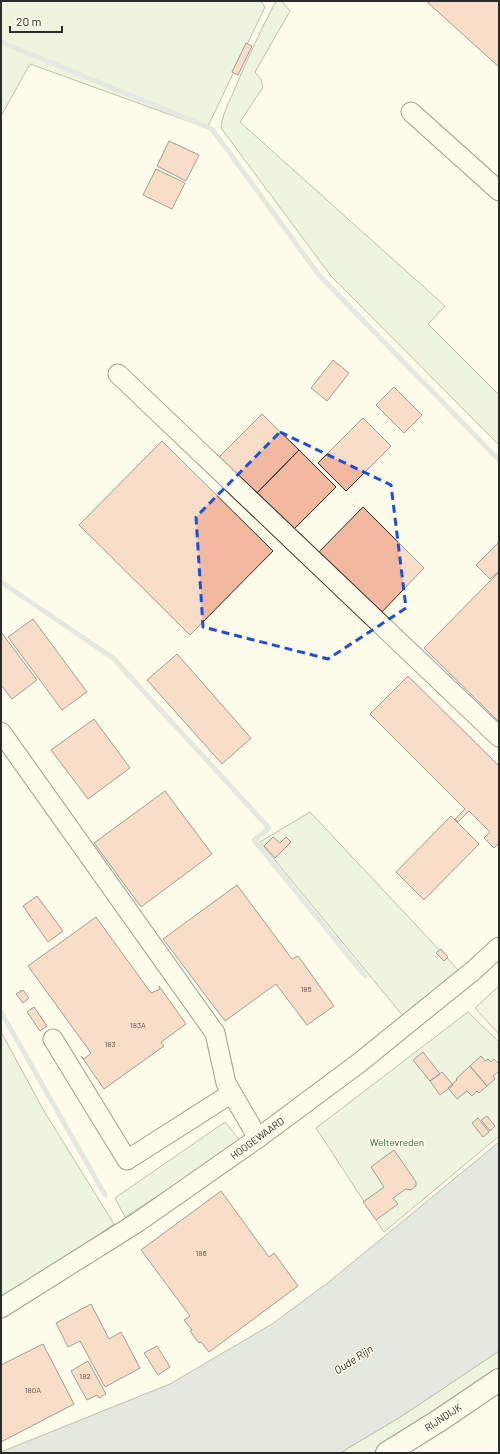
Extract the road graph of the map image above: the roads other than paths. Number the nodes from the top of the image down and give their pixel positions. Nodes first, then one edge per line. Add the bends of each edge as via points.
1 (411, 112) dead end
2 (499, 191) edge
3 (118, 374) dead end
4 (1, 732) edge
5 (499, 737) edge
6 (499, 947) edge
7 (54, 1039) dead end
8 (232, 1093) junction
9 (258, 1138) junction
10 (1, 1308) edge
11 (499, 1380) edge
12 (387, 1453) edge

1 - 2 street
3 - 5 street
4 - 8 street via 215,1033 226,1083
6 - 9 street, HOOGEWAARD via 469,975 359,1064
7 - 8 street via 127,1160
8 - 9 street
9 - 10 street, HOOGEWAARD via 138,1222
11 - 12 main road, RIJNDIJK

